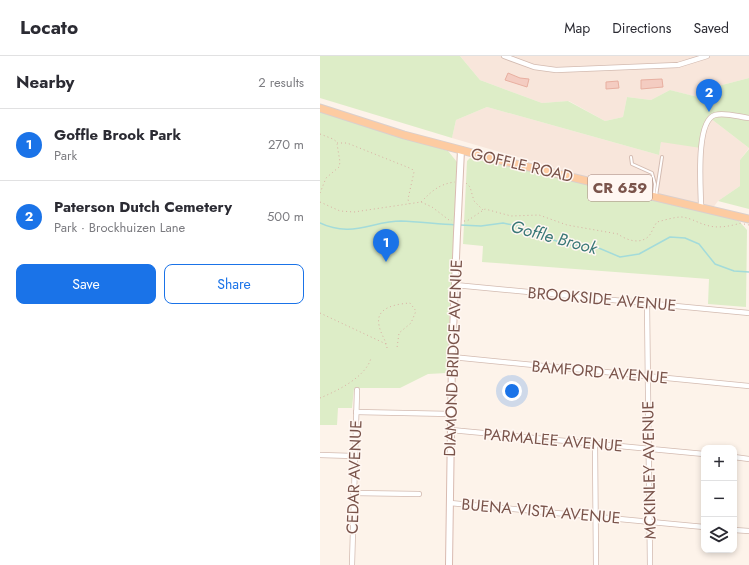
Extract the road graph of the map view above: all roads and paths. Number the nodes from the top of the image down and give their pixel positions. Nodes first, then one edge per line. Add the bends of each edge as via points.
1 (504, 56) edge
2 (707, 56) edge
3 (320, 108) edge
4 (749, 118) edge
5 (320, 134) edge
6 (337, 143) junction
7 (461, 150) junction
8 (662, 157) dead end
9 (631, 158) dead end
10 (456, 182) dead end
11 (466, 183) dead end
12 (320, 193) edge
13 (655, 196) junction
14 (320, 202) edge
15 (421, 202) junction
16 (409, 204) junction
17 (701, 206) junction
18 (483, 210) junction
19 (455, 220) dead end
20 (461, 221) dead end
21 (748, 222) edge
22 (742, 223) dead end
23 (749, 225) edge
24 (455, 285) junction
25 (647, 303) junction
26 (320, 313) edge
27 (749, 313) edge
28 (387, 344) junction
29 (387, 348) dead end
30 (397, 348) dead end
31 (452, 357) junction
32 (371, 358) dead end
33 (648, 376) junction
34 (749, 386) edge
35 (357, 390) dead end
36 (320, 398) edge
37 (356, 412) junction
38 (451, 414) junction
39 (451, 430) junction
40 (595, 444) junction
41 (649, 449) junction
42 (701, 454) edge
43 (320, 455) edge
44 (354, 456) junction
45 (737, 457) edge
46 (749, 459) edge
47 (353, 493) junction
48 (419, 494) dead end
49 (450, 503) junction
50 (596, 517) junction
51 (650, 522) junction
52 (701, 527) edge
53 (737, 530) edge
54 (749, 531) edge
55 (352, 565) edge
56 (449, 565) edge
57 (596, 565) edge
58 (650, 565) edge

1 - 2 street via 534,67 556,70 678,65
3 - 7 main road, GOFFLE ROAD / CR 659
4 - 17 street via 715,115 704,126 701,150
5 - 6 path
6 - 12 path via 339,167 326,178
6 - 16 path via 347,143 412,169 414,172
7 - 13 main road, GOFFLE ROAD / CR 659
7 - 24 street, DIAMOND BRIDGE AVENUE, bridge
8 - 13 lane
9 - 13 lane via 632,164 652,173
10 - 15 path via 437,187
11 - 18 path via 470,187 474,201
13 - 17 main road, GOFFLE ROAD / CR 659
14 - 16 path via 340,211 354,212
15 - 16 path
15 - 19 path via 432,206 449,220
17 - 21 main road, GOFFLE ROAD / CR 659
18 - 20 path via 467,221
18 - 22 path via 517,216 539,215 567,225 618,234 634,240 649,236 657,222 670,218 693,219 716,227
21 - 23 path
24 - 25 street, BROOKSIDE AVENUE
24 - 31 street, DIAMOND BRIDGE AVENUE
25 - 27 street, BROOKSIDE AVENUE
25 - 33 street, MCKINLEY AVENUE
26 - 28 path
28 - 29 path
28 - 30 path via 378,325 379,318 387,307 393,304 410,303 416,311 415,317 399,333
31 - 33 street, BAMFORD AVENUE
31 - 38 street, DIAMOND BRIDGE AVENUE
32 - 36 path via 357,377
33 - 34 street, BAMFORD AVENUE
33 - 41 street, MCKINLEY AVENUE
35 - 37 street, CEDAR AVENUE
37 - 38 street
37 - 44 street, CEDAR AVENUE
38 - 39 street, DIAMOND BRIDGE AVENUE
39 - 40 street, PARMALEE AVENUE
39 - 49 street, DIAMOND BRIDGE AVENUE
40 - 41 street, PARMALEE AVENUE
40 - 50 street
41 - 42 street, PARMALEE AVENUE
41 - 51 street, MCKINLEY AVENUE
43 - 44 street
44 - 47 street, CEDAR AVENUE
45 - 46 street
47 - 48 street
47 - 55 street, CEDAR AVENUE
49 - 50 street, BUENA VISTA AVENUE
49 - 56 street, DIAMOND BRIDGE AVENUE
50 - 51 street, BUENA VISTA AVENUE
50 - 57 street
51 - 52 street, BUENA VISTA AVENUE
51 - 58 street, MCKINLEY AVENUE
53 - 54 street

